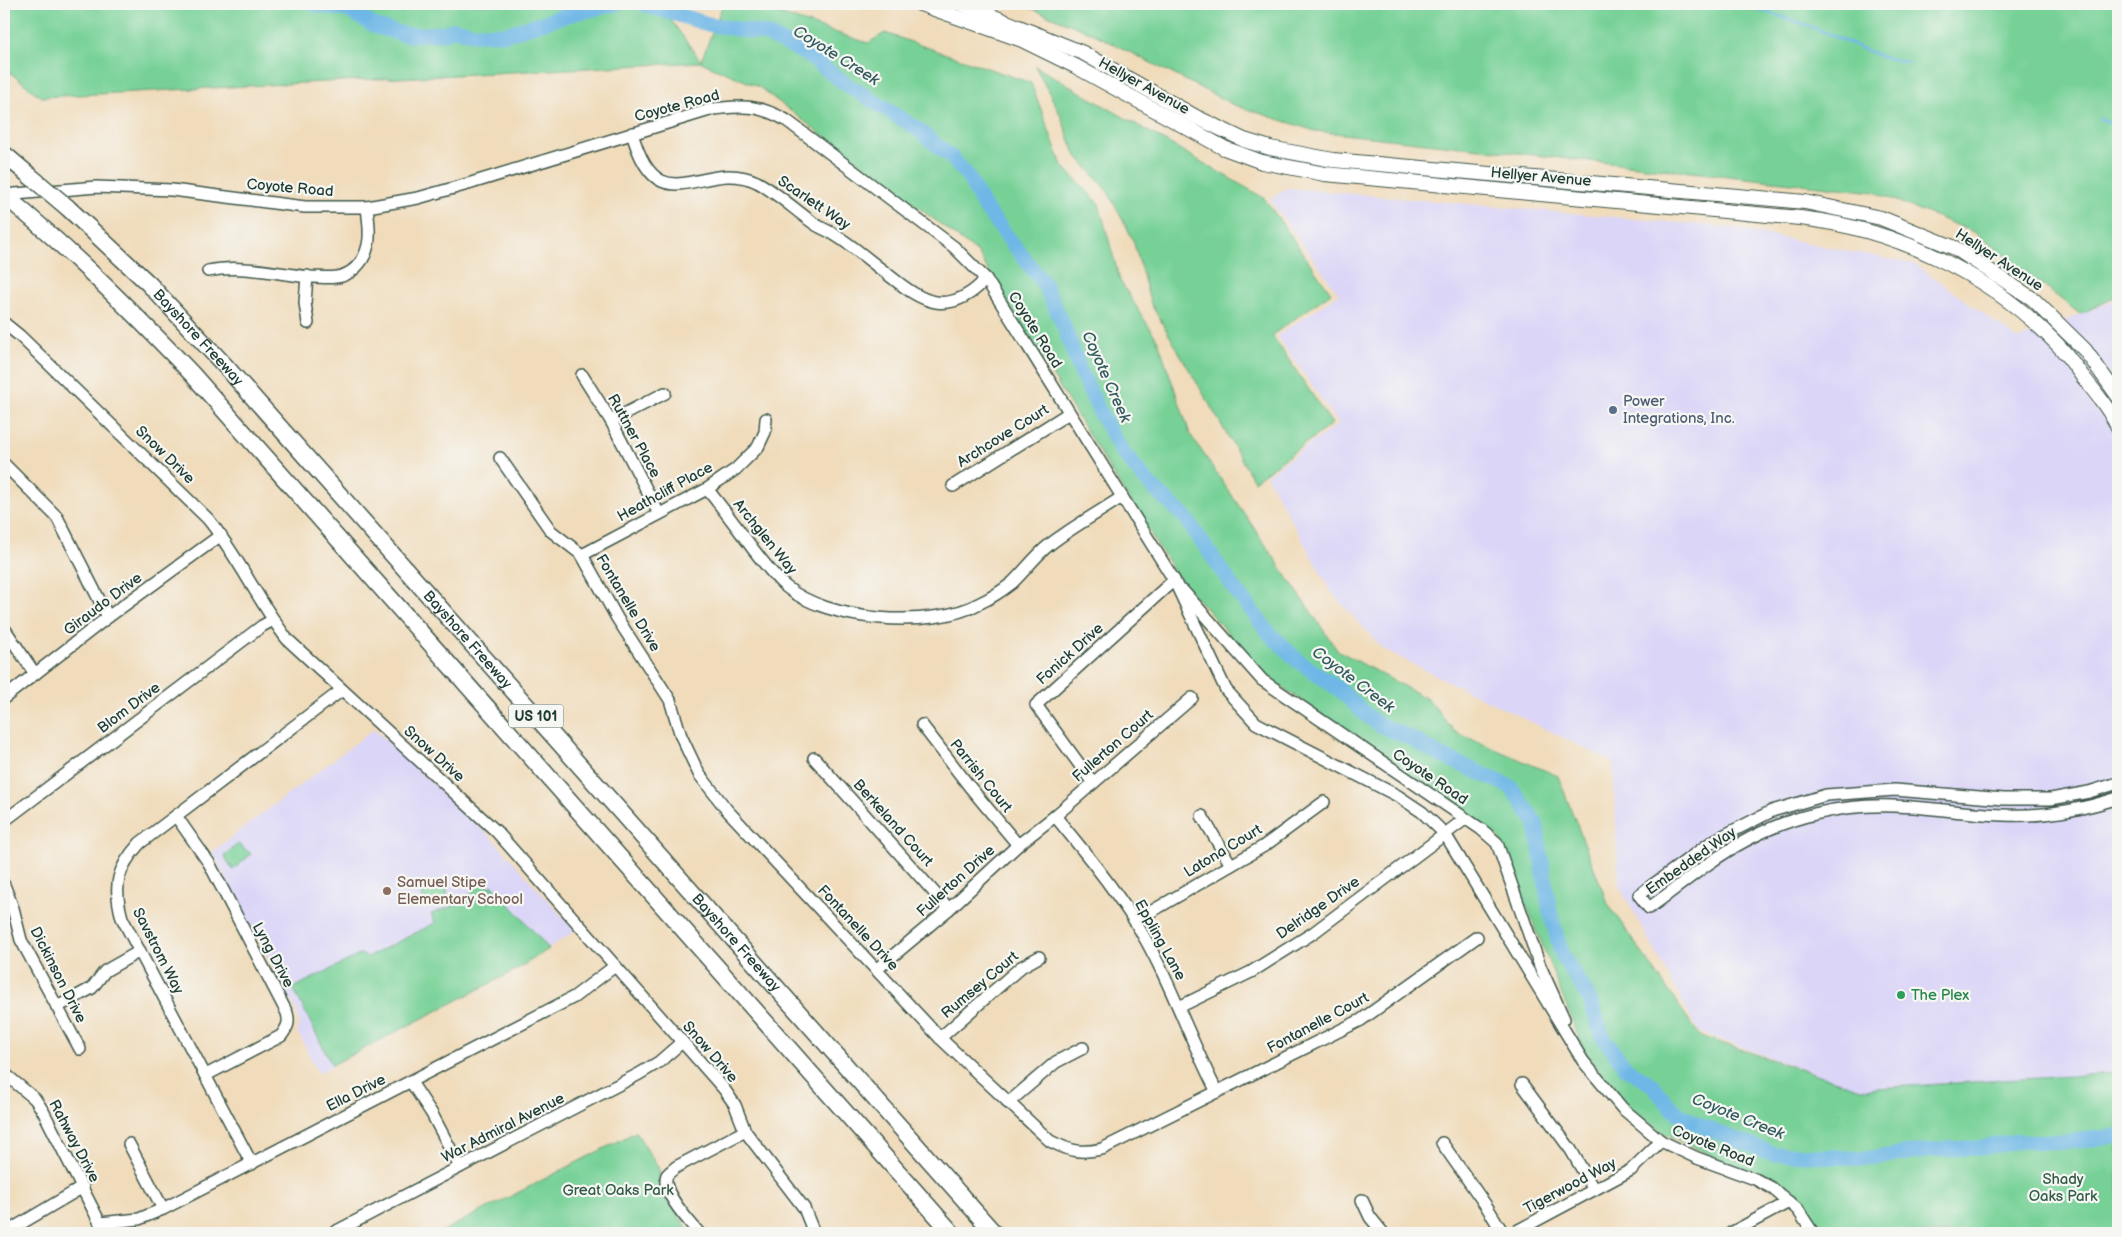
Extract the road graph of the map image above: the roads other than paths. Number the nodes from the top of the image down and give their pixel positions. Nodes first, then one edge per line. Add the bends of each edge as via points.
1 (920, 4) edge
2 (962, 4) edge
3 (1196, 117) junction
4 (1189, 130) junction
5 (632, 133) junction
6 (4, 154) edge
7 (1538, 178) junction
8 (1538, 194) junction
9 (4, 195) edge
10 (367, 207) junction
11 (1882, 218) junction
12 (1877, 233) junction
13 (208, 271) dead end
14 (307, 276) junction
15 (986, 279) junction
16 (308, 322) dead end
17 (4, 325) edge
18 (582, 374) dead end
19 (665, 393) dead end
20 (2118, 396) edge
21 (1069, 412) junction
22 (766, 419) dead end
23 (611, 422) junction
24 (2118, 427) edge
25 (500, 458) dead end
26 (4, 464) edge
27 (953, 486) dead end
28 (707, 489) junction
29 (1122, 497) junction
30 (659, 514) junction
31 (221, 535) junction
32 (582, 556) junction
33 (1174, 580) junction
34 (108, 617) junction
35 (273, 620) junction
36 (4, 628) edge
37 (35, 674) junction
38 (342, 690) junction
39 (4, 698) edge
40 (1192, 698) dead end
41 (922, 724) dead end
42 (814, 758) dead end
43 (1093, 783) junction
44 (2118, 783) edge
45 (2118, 798) edge
46 (1324, 802) dead end
47 (176, 816) junction
48 (1054, 816) junction
49 (1202, 816) dead end
50 (1465, 819) junction
51 (4, 821) edge
52 (1445, 834) junction
53 (1018, 845) junction
54 (1231, 865) junction
55 (4, 885) edge
56 (949, 909) junction
57 (1134, 921) junction
58 (1477, 937) dead end
59 (140, 951) junction
60 (1040, 957) dead end
61 (615, 966) junction
62 (877, 969) junction
63 (57, 1007) junction
64 (1179, 1007) junction
65 (940, 1038) junction
66 (682, 1042) junction
67 (1082, 1048) dead end
68 (80, 1049) dead end
69 (1583, 1061) junction
70 (4, 1073) edge
71 (206, 1075) junction
72 (411, 1082) junction
73 (1522, 1084) dead end
74 (1217, 1092) junction
75 (1008, 1103) junction
76 (745, 1131) junction
77 (1661, 1141) junction
78 (1442, 1143) dead end
79 (129, 1144) dead end
80 (252, 1164) junction
81 (460, 1167) junction
82 (82, 1187) junction
83 (1594, 1190) junction
84 (1362, 1200) dead end
85 (1789, 1202) junction
86 (163, 1210) junction
87 (102, 1228) edge
88 (5, 1233) edge
89 (333, 1233) edge
90 (699, 1233) edge
91 (814, 1233) edge
92 (952, 1233) edge
93 (994, 1233) edge
94 (1383, 1233) edge
95 (1503, 1233) edge
96 (1513, 1233) edge
97 (1731, 1233) edge
98 (1813, 1233) edge

1 - 4 main road, Hellyer Avenue via 1022,40
2 - 3 main road, Hellyer Avenue via 1083,53
3 - 4 main road
3 - 7 main road, Hellyer Avenue via 1244,140 1333,160
4 - 8 main road, Hellyer Avenue via 1224,148 1293,169
5 - 10 street, Coyote Road via 418,198
5 - 15 street, Coyote Road via 713,108 747,105 767,110 786,120 954,247
5 - 15 street, Scarlett Way via 644,165 659,179 684,185 726,175 751,180 835,235 915,294 936,302 956,300 972,293
6 - 93 highway, Bayshore Freeway / US 101, bridge via 67,207 149,284 228,369
7 - 8 main road
7 - 11 main road, Hellyer Avenue via 1805,202
8 - 12 main road, Hellyer Avenue via 1807,218
9 - 10 street, Coyote Road via 106,187 172,190 305,207
9 - 92 highway, Bayshore Freeway / US 101 via 107,287 192,374
10 - 14 street via 369,243 364,258 343,276
11 - 12 main road
11 - 20 main road, Hellyer Avenue via 1955,248 2033,299 2085,350
12 - 24 main road, Hellyer Avenue via 1948,262 1996,292 2058,345 2110,410
13 - 14 street via 225,267
14 - 16 street via 305,303
15 - 21 street, Coyote Road
17 - 31 street, Snow Drive via 195,505
18 - 23 street, Ruttner Place
19 - 23 street
21 - 27 street, Archcove Court
21 - 29 street, Coyote Road
22 - 28 street, Heathcliff Place via 765,432 758,447 736,469
23 - 30 street, Ruttner Place
25 - 32 street via 551,531
26 - 34 street via 57,517
28 - 29 street, Archglen Way via 772,573 806,600 855,614 921,620 952,615 979,604 1012,583 1051,544
28 - 30 street, Heathcliff Place
29 - 33 street, Coyote Road
30 - 32 street, Heathcliff Place
31 - 34 street, Giraudo Drive
31 - 35 street, Snow Drive
32 - 62 street, Fontanelle Drive via 670,700 681,736 699,774 727,810
33 - 43 street, Fonick Drive via 1036,705
33 - 50 street, Coyote Road via 1262,680
33 - 52 street, Coyote Road via 1226,690 1256,723 1398,796 1422,812
34 - 37 street, Giraudo Drive
35 - 38 street, Snow Drive via 287,639
35 - 51 street, Blom Drive
36 - 37 street
37 - 39 street, Giraudo Drive
38 - 47 street, Savstrom Way
38 - 61 street, Snow Drive via 497,832
40 - 43 street, Fullerton Court
41 - 53 street, Parrish Court
42 - 56 street, Berkeland Court
43 - 48 street, Fullerton Court
44 - 45 street, Embedded Way via 2051,799 2004,799 1895,790 1826,795 1772,811 1713,841 1639,895 1649,908 1722,854 1745,841 1800,818 1830,811 1894,806 2004,815 2053,814
46 - 54 street, Latona Court via 1264,846
47 - 59 street, Savstrom Way via 140,843 127,858 118,878 116,899 122,918
47 - 71 street, Lyng Drive via 209,863 289,1020 281,1036
48 - 53 street, Fullerton Drive
48 - 57 street, Eppling Lane via 1095,864
49 - 54 street
50 - 52 street, Delridge Drive
50 - 69 street, Coyote Road via 1497,843 1540,966
52 - 64 street, Delridge Drive via 1313,933 1251,972
52 - 69 street, Coyote Road
53 - 56 street, Fullerton Drive
54 - 57 street, Latona Court
55 - 63 street, Dickinson Drive via 21,940
56 - 62 street, Fullerton Drive
57 - 64 street, Eppling Lane
58 - 74 street, Fontanelle Court via 1361,1020
59 - 63 street via 105,971 92,988
59 - 71 street, Savstrom Way
60 - 65 street, Rumsey Court via 1021,968
61 - 66 street, Snow Drive
61 - 72 street, Ella Drive via 574,997
62 - 65 street, Fontanelle Drive
63 - 68 street, Dickinson Drive
64 - 74 street, Eppling Lane
65 - 75 street, Fontanelle Drive
66 - 76 street, Snow Drive via 724,1089 735,1105
66 - 81 street, War Admiral Avenue via 639,1074
67 - 75 street via 1056,1062
69 - 77 street, Coyote Road via 1622,1108
70 - 82 street, Rahway Drive via 35,1099
71 - 80 street, Savstrom Way
72 - 80 street, Ella Drive
72 - 81 street
73 - 83 street via 1571,1150
74 - 75 street, Fontanelle Drive via 1102,1149 1084,1153 1065,1149 1050,1141
76 - 90 street via 667,1174 669,1194
76 - 91 street, Snow Drive via 804,1208
77 - 83 street, Tigerwood Way via 1631,1170
77 - 85 street, Coyote Road via 1755,1179
78 - 95 street
79 - 86 street
80 - 86 street, Ella Drive
81 - 89 street, War Admiral Avenue
82 - 87 street, Rahway Drive
82 - 88 street
83 - 96 street, Tigerwood Way
84 - 94 street
85 - 97 street
85 - 98 street, Coyote Road
86 - 87 street, Ella Drive

